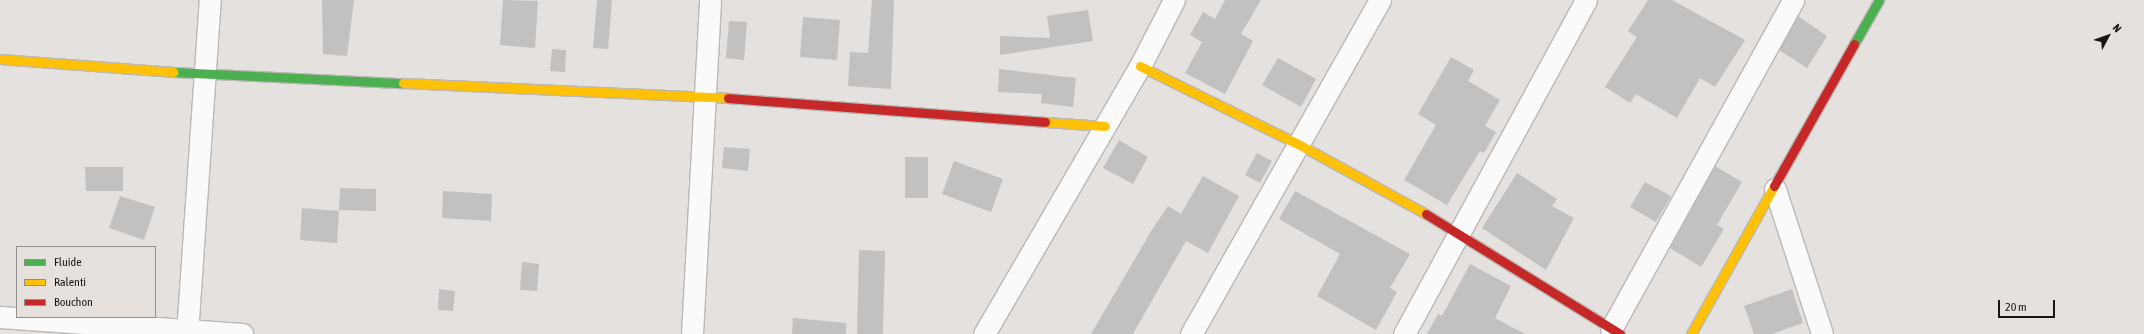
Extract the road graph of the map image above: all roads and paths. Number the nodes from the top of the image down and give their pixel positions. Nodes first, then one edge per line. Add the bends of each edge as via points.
1 (210, 0) edge
2 (710, 0) edge
3 (1174, 0) edge
4 (1380, 0) edge
5 (1586, 0) edge
6 (1793, 0) edge
7 (1879, 0) edge
8 (0, 58) edge
9 (1140, 66) junction
10 (205, 74) junction
11 (704, 96) junction
12 (1105, 126) junction
13 (1300, 145) junction
14 (1775, 190) junction
15 (1458, 232) junction
16 (0, 317) edge
17 (1615, 331) edge
18 (187, 332) edge
19 (242, 334) edge
20 (692, 334) edge
21 (984, 334) edge
22 (1191, 334) edge
23 (1404, 334) edge
24 (1691, 334) edge
25 (1822, 334) edge

1 - 10 street
2 - 11 street
3 - 9 street
4 - 13 street
5 - 15 street
6 - 17 street
7 - 14 street
8 - 10 street
9 - 12 street
9 - 13 street
10 - 11 street
10 - 18 street
11 - 12 street
11 - 20 street
12 - 21 street
13 - 15 street
13 - 22 street
14 - 24 street
14 - 25 street
15 - 17 street
15 - 23 street
16 - 18 street
18 - 19 street

